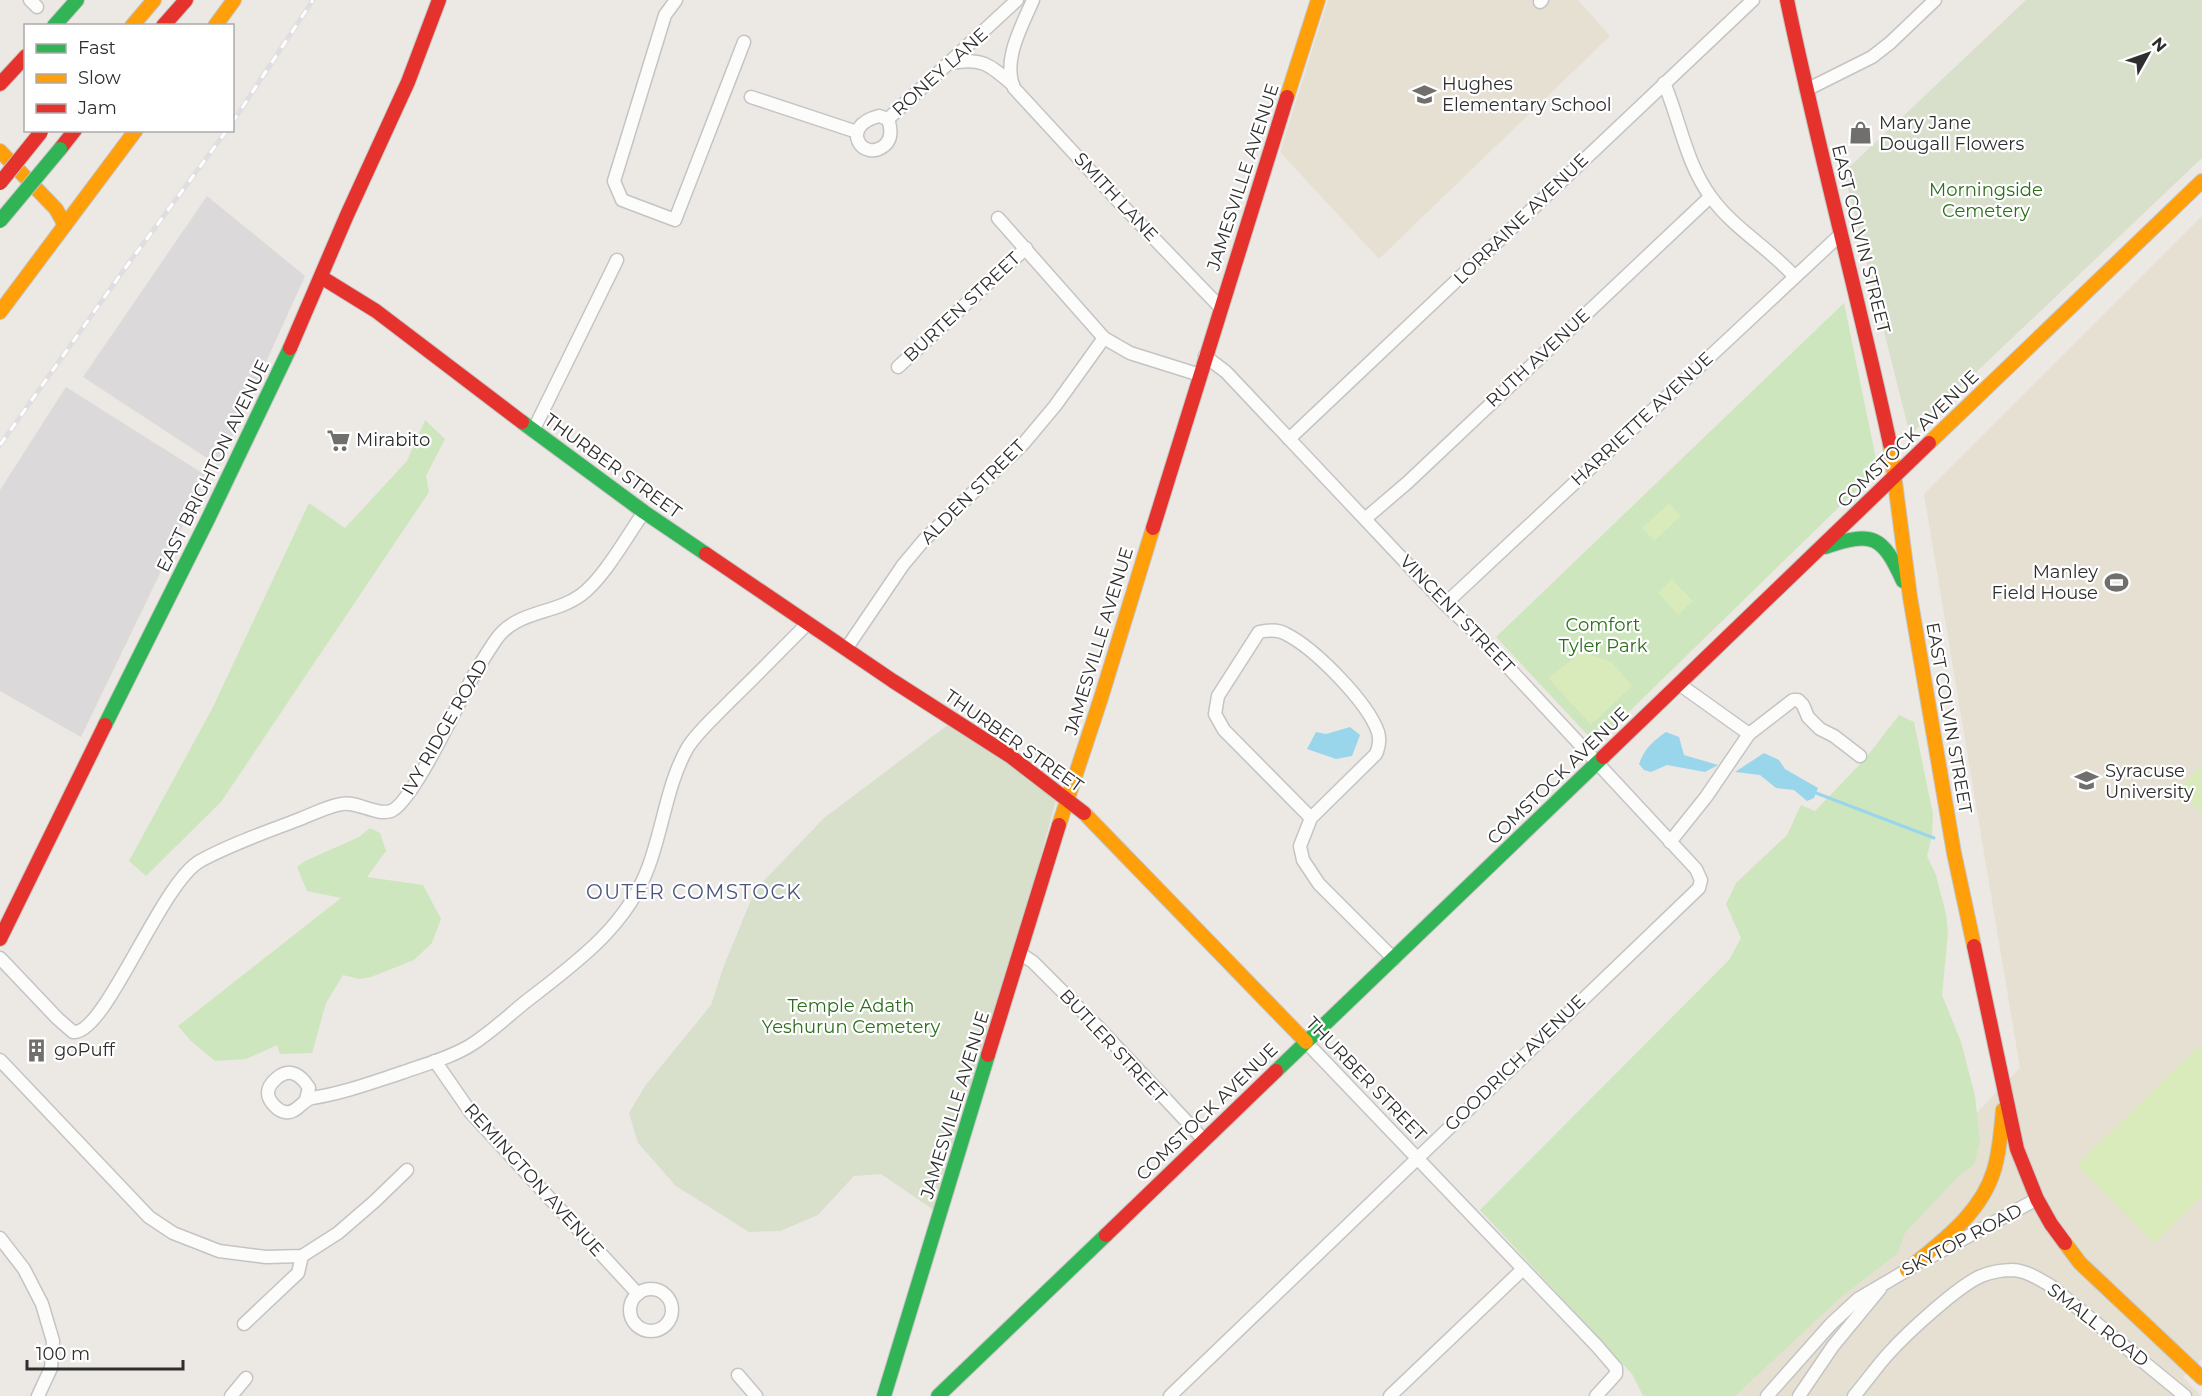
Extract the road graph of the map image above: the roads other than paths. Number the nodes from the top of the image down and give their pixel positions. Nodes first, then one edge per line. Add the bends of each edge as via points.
1 (77, 0) edge
2 (154, 0) edge
3 (186, 0) edge
4 (234, 0) edge
5 (439, 0) edge
6 (676, 0) edge
7 (1017, 0) edge
8 (1033, 0) edge
9 (1318, 0) edge
10 (1752, 0) edge
11 (1787, 0) edge
12 (1935, 0) edge
13 (56, 24) edge
14 (134, 24) edge
15 (165, 24) edge
16 (216, 24) edge
17 (744, 42) dead end
18 (24, 58) edge
19 (950, 63) junction
20 (1664, 83) junction
21 (0, 84) edge
22 (1013, 85) junction
23 (1806, 90) junction
24 (751, 97) dead end
25 (888, 119) junction
26 (41, 132) edge
27 (73, 132) edge
28 (135, 132) edge
29 (856, 132) junction
30 (0, 151) edge
31 (0, 169) edge
32 (2202, 181) edge
33 (0, 183) edge
34 (1710, 197) junction
35 (998, 218) dead end
36 (0, 221) edge
37 (65, 225) junction
38 (1841, 234) junction
39 (1026, 248) junction
40 (617, 260) dead end
41 (1794, 276) junction
42 (321, 277) junction
43 (1220, 307) junction
44 (0, 312) edge
45 (1104, 338) junction
46 (1205, 356) junction
47 (898, 367) dead end
48 (1200, 375) junction
49 (533, 431) junction
50 (1289, 439) junction
51 (1894, 477) junction
52 (644, 512) junction
53 (1366, 518) junction
54 (1818, 549) junction
55 (1910, 597) junction
56 (1445, 604) junction
57 (808, 623) junction
58 (846, 649) junction
59 (1679, 684) junction
60 (1749, 734) junction
61 (1860, 756) dead end
62 (1597, 763) junction
63 (1067, 798) junction
64 (1311, 818) junction
65 (1670, 842) junction
66 (1701, 880) joint
67 (0, 939) edge
68 (1020, 954) junction
69 (0, 957) edge
70 (1394, 958) junction
71 (1306, 1042) junction
72 (0, 1060) edge
73 (435, 1061) junction
74 (2004, 1098) junction
75 (306, 1099) dead end
76 (1204, 1140) junction
77 (1416, 1158) junction
78 (407, 1170) dead end
79 (2037, 1200) junction
80 (0, 1238) edge
81 (302, 1256) junction
82 (1523, 1269) junction
83 (1907, 1270) junction
84 (1886, 1281) junction
85 (639, 1294) dead end
86 (244, 1324) dead end
87 (1832, 1324) junction
88 (738, 1375) dead end
89 (246, 1378) dead end
90 (2202, 1378) edge
91 (38, 1396) edge
92 (231, 1396) edge
93 (756, 1396) edge
94 (884, 1396) edge
95 (938, 1396) edge
96 (1170, 1396) edge
97 (1390, 1396) edge
98 (1596, 1396) edge
99 (1767, 1396) edge
100 (1777, 1396) edge
101 (1799, 1396) edge
102 (1854, 1396) edge
103 (2185, 1396) edge

1 - 13 main road
2 - 14 main road
3 - 15 main road
4 - 16 main road
5 - 42 main road, EAST BRIGHTON AVENUE via 429,34
6 - 17 street via 665,15 614,182 622,200 675,220
7 - 19 street, RONEY LANE
8 - 22 street via 1016,40 1010,66
9 - 43 main road, JAMESVILLE AVENUE
10 - 20 street, LORRAINE AVENUE
11 - 23 main road, EAST COLVIN STREET
12 - 23 street via 1872,57
18 - 21 main road
19 - 22 street, SMITH LANE via 969,59 983,63
19 - 25 street, RONEY LANE
20 - 34 street via 1697,176
20 - 50 street, LORRAINE AVENUE
22 - 43 street, SMITH LANE
23 - 38 main road, EAST COLVIN STREET
24 - 29 street, RONEY LANE
25 - 29 street, RONEY LANE via 867,118
25 - 29 street, RONEY LANE via 892,129 888,142 881,148 872,151 862,147
26 - 33 main road, bridge
27 - 36 main road, bridge
28 - 37 main road
30 - 37 main road via 56,209
31 - 37 main road via 46,214
32 - 51 main road, COMSTOCK AVENUE
34 - 41 street
34 - 53 street, RUTH AVENUE
35 - 39 street
37 - 44 main road
38 - 41 street, HARRIETTE AVENUE
38 - 51 main road, EAST COLVIN STREET
39 - 45 street
39 - 47 street, BURTEN STREET
40 - 49 street
41 - 56 street, HARRIETTE AVENUE
42 - 49 main road, THURBER STREET via 376,311
42 - 67 main road, EAST BRIGHTON AVENUE via 205,527
43 - 46 main road, JAMESVILLE AVENUE
45 - 48 street via 1130,353
45 - 58 street, ALDEN STREET via 1024,443 903,565
46 - 48 main road, JAMESVILLE AVENUE
46 - 50 street, VINCENT STREET via 1226,372
48 - 63 main road, JAMESVILLE AVENUE
49 - 52 main road, THURBER STREET
50 - 53 street, VINCENT STREET
51 - 54 main road, COMSTOCK AVENUE
51 - 55 main road, EAST COLVIN STREET
52 - 57 main road, THURBER STREET
52 - 69 street, IVY RIDGE ROAD via 594,583 580,596 528,615 497,639 406,798 394,809 385,811 345,803 198,862 174,886 114,992 81,1032 73,1032 57,1018
53 - 56 street, VINCENT STREET
54 - 55 main road via 1866,536 1881,542
54 - 59 main road, COMSTOCK AVENUE
55 - 74 main road, EAST COLVIN STREET via 1954,853
56 - 62 street, VINCENT STREET
57 - 58 main road, THURBER STREET
57 - 73 street via 690,745 680,763 648,868 620,918 582,958 471,1045
58 - 63 main road, THURBER STREET
59 - 60 street
59 - 62 main road, COMSTOCK AVENUE
60 - 61 street via 1798,700 1820,729
60 - 65 street
62 - 65 street, VINCENT STREET
62 - 70 main road, COMSTOCK AVENUE
63 - 68 main road, JAMESVILLE AVENUE
63 - 71 main road, THURBER STREET
64 - 64 street via 1376,754 1378,732 1364,706 1337,674 1285,633 1259,632 1218,696 1215,714 1224,730
64 - 70 street via 1300,846 1304,860 1319,884
65 - 66 street, VINCENT STREET via 1696,869
66 - 77 street, GOODRICH AVENUE via 1699,888
68 - 76 street, BUTLER STREET via 1033,962 1099,1028
68 - 94 main road, JAMESVILLE AVENUE
70 - 71 main road, COMSTOCK AVENUE
71 - 76 main road, COMSTOCK AVENUE
71 - 77 street, THURBER STREET
72 - 81 street via 149,1217 173,1233 219,1251 266,1257
73 - 75 street via 339,1094
73 - 85 street, REMINGTON AVENUE via 471,1113
74 - 79 main road, EAST COLVIN STREET via 2017,1149
74 - 83 main road via 1998,1154 1981,1197 1958,1225
76 - 95 main road, COMSTOCK AVENUE
77 - 82 street, THURBER STREET
77 - 96 street, GOODRICH AVENUE
78 - 81 street via 338,1233
79 - 83 street, SKYTOP ROAD
79 - 90 main road, EAST COLVIN STREET via 2080,1263
80 - 91 street via 24,1269 42,1304 53,1341 51,1368
81 - 86 street via 298,1273
82 - 97 street
82 - 98 street, THURBER STREET via 1598,1346 1616,1370
83 - 84 street, SKYTOP ROAD
84 - 87 street, SKYTOP ROAD via 1857,1299
84 - 101 street, SKYTOP ROAD via 1833,1346
87 - 99 street, SKYTOP ROAD
87 - 100 street
88 - 93 street
89 - 92 street
102 - 103 street, SMALL ROAD via 1889,1353 1940,1307 1979,1277 2014,1270 2051,1286

